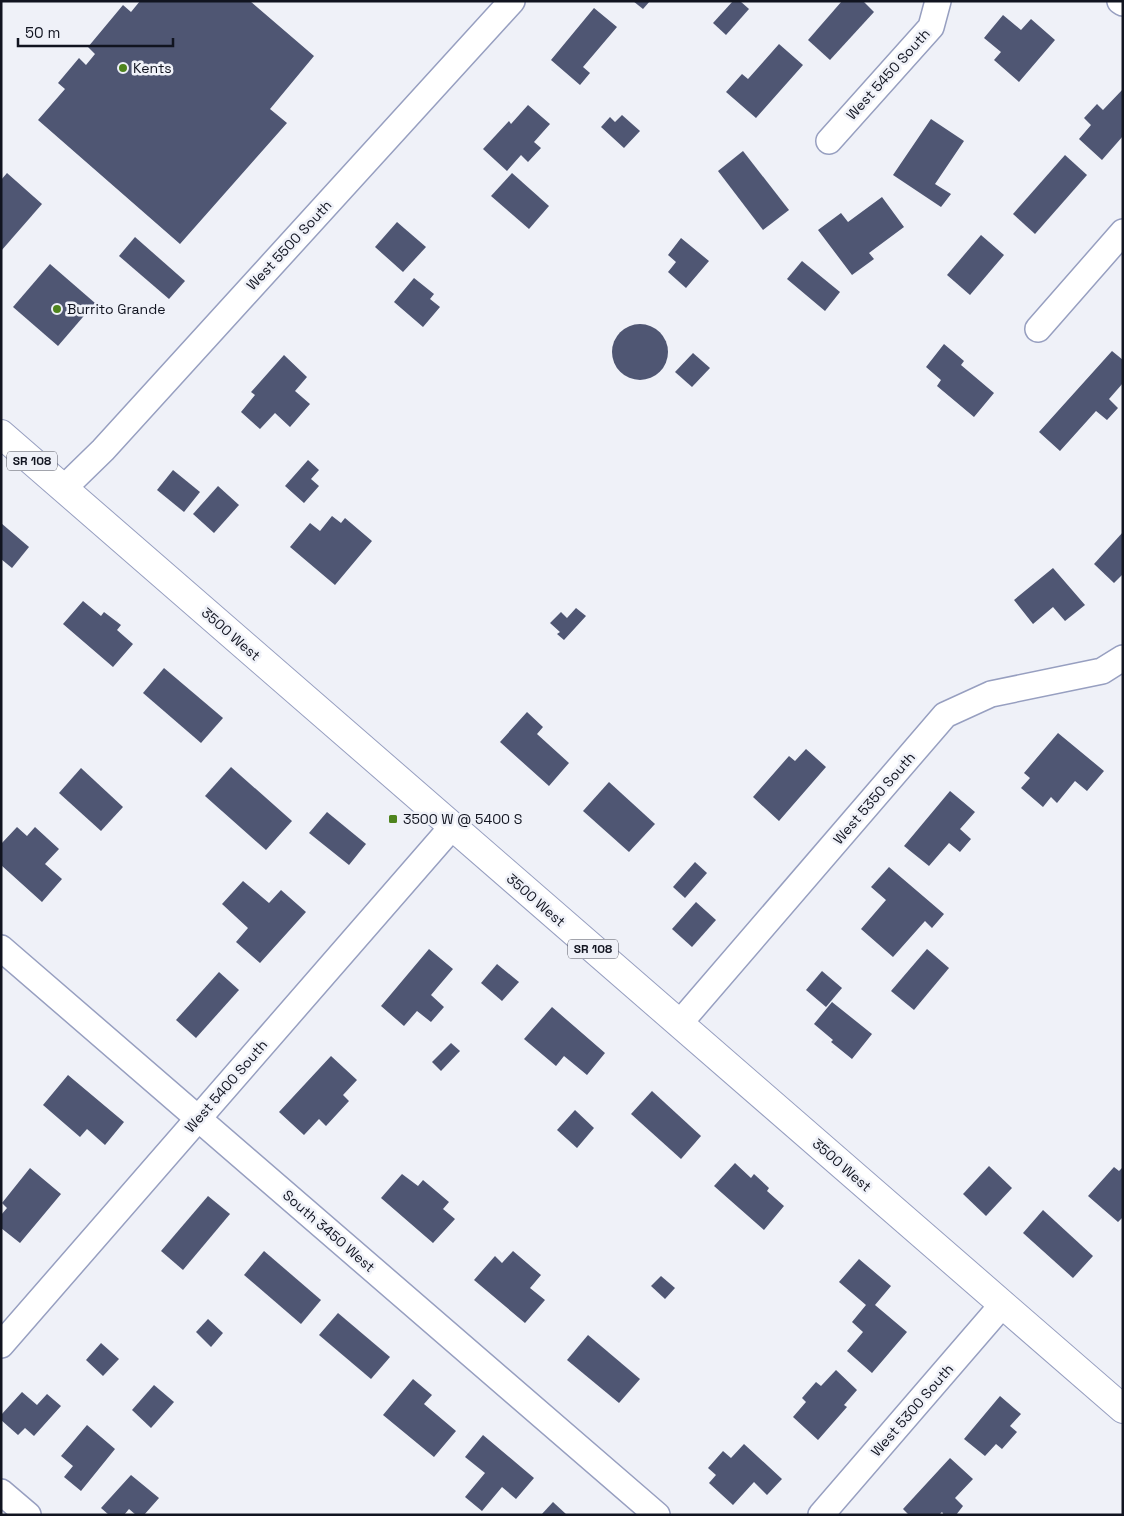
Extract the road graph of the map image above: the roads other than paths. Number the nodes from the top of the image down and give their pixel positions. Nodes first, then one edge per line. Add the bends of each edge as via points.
1 (512, 1) edge
2 (938, 1) edge
3 (828, 141) dead end
4 (1123, 232) edge
5 (1038, 329) dead end
6 (1, 434) edge
7 (64, 488) junction
8 (1123, 658) edge
9 (452, 827) junction
10 (1, 948) edge
11 (679, 1024) junction
12 (199, 1118) junction
13 (1003, 1304) junction
14 (1, 1345) edge
15 (1123, 1409) edge
16 (1, 1492) edge
17 (28, 1515) edge
18 (657, 1515) edge
19 (822, 1515) edge

1 - 7 street, West 5500 South via 103,450
2 - 3 street, West 5450 South via 931,27
4 - 5 street
6 - 7 main road, SR 108
7 - 9 main road, 3500 West / SR 108
8 - 11 street, West 5350 South via 1102,671 991,694 945,715
9 - 11 main road, 3500 West / SR 108
9 - 12 street, West 5400 South
10 - 12 street, South 3450 West
11 - 13 main road, 3500 West / SR 108
12 - 14 street, West 5400 South
12 - 18 street, South 3450 West
13 - 15 main road, 3500 West / SR 108
13 - 19 street, West 5300 South
16 - 17 street

